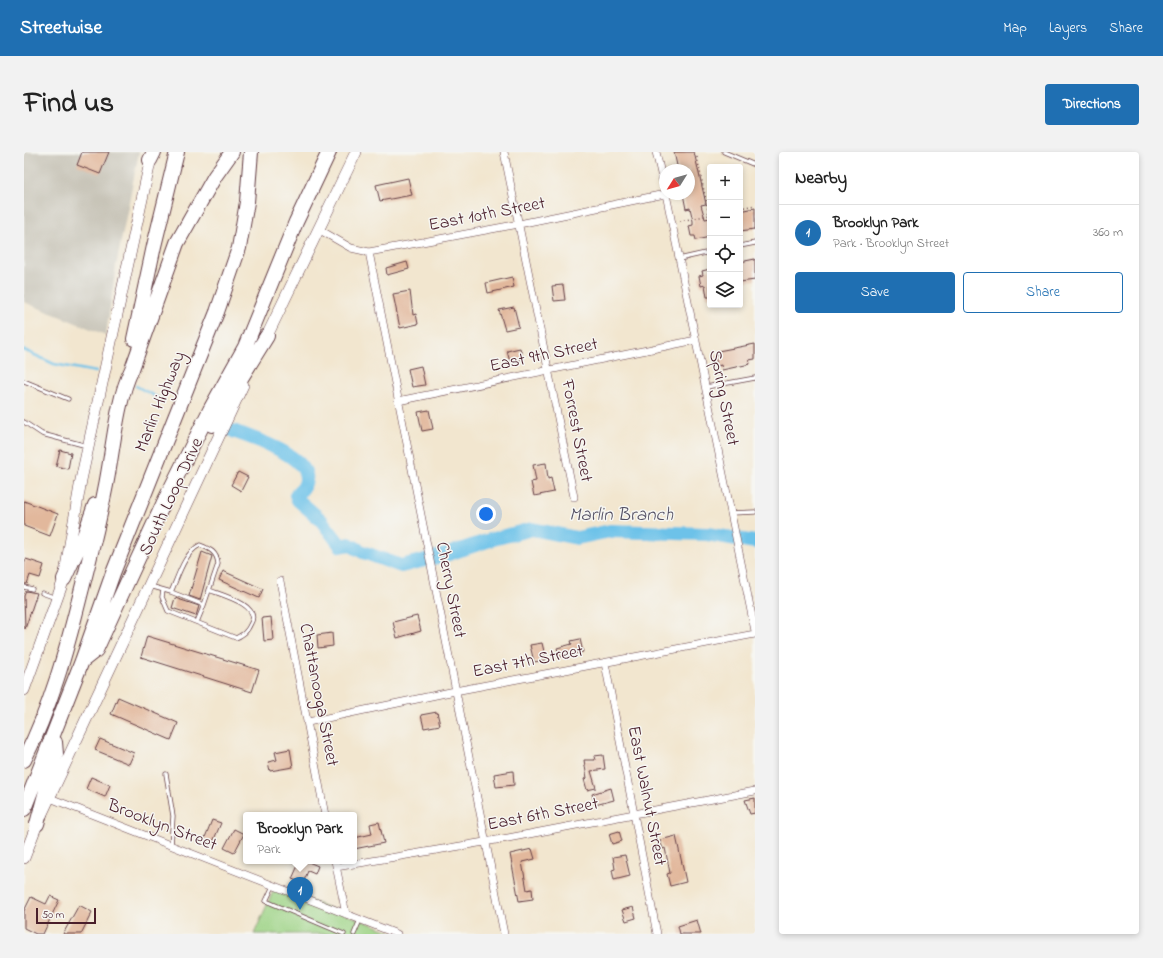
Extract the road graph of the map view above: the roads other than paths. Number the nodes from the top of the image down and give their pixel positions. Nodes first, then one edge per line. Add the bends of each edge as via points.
1 (178, 152) edge
2 (232, 152) edge
3 (251, 152) edge
4 (329, 152) edge
5 (356, 152) edge
6 (504, 152) edge
7 (656, 152) edge
8 (724, 152) edge
9 (152, 155) edge
10 (755, 165) edge
11 (659, 166) edge
12 (659, 194) edge
13 (666, 200) edge
14 (519, 224) junction
15 (320, 230) junction
16 (755, 243) edge
17 (743, 245) edge
18 (369, 252) junction
19 (707, 253) edge
20 (679, 259) junction
21 (267, 336) junction
22 (696, 340) junction
23 (549, 370) junction
24 (755, 378) edge
25 (24, 381) edge
26 (124, 384) junction
27 (706, 387) junction
28 (68, 399) dead end
29 (398, 400) junction
30 (24, 422) edge
31 (88, 446) junction
32 (111, 462) junction
33 (574, 497) dead end
34 (165, 500) junction
35 (755, 512) edge
36 (731, 513) junction
37 (64, 579) junction
38 (280, 581) dead end
39 (149, 586) junction
40 (24, 587) edge
41 (32, 589) dead end
42 (163, 590) junction
43 (209, 590) junction
44 (171, 592) junction
45 (42, 594) dead end
46 (57, 599) junction
47 (204, 605) junction
48 (197, 622) junction
49 (755, 631) edge
50 (755, 634) edge
51 (82, 660) junction
52 (605, 663) junction
53 (24, 690) edge
54 (455, 691) junction
55 (308, 722) junction
56 (55, 732) junction
57 (24, 760) edge
58 (166, 774) dead end
59 (755, 791) edge
60 (50, 798) junction
61 (24, 809) edge
62 (324, 812) edge
63 (634, 813) junction
64 (37, 824) junction
65 (485, 842) junction
66 (171, 846) junction
67 (24, 858) edge
68 (357, 861) edge
69 (336, 864) edge
70 (273, 886) junction
71 (346, 914) junction
72 (360, 920) junction
73 (344, 934) edge
74 (354, 934) edge
75 (397, 934) edge
76 (504, 934) edge
77 (657, 934) edge

1 - 26 highway via 154,246
2 - 26 highway via 177,243 132,369
3 - 51 highway, Marlin Highway via 247,202 239,248 217,312 113,573
4 - 34 highway via 296,222 245,347
5 - 15 street, South Loop Drive
6 - 14 street
7 - 11 street, Spring Street
8 - 10 lane
9 - 31 street
12 - 14 street, East 10th Street
13 - 20 street, Spring Street
14 - 18 street, East 10th Street
14 - 23 street
15 - 18 street, East 10th Street via 351,248
15 - 21 street, South Loop Drive
16 - 17 lane
18 - 29 street, Cherry Street
19 - 20 lane
20 - 22 street, Spring Street
21 - 34 highway
21 - 39 street, South Loop Drive
22 - 23 street, East 9th Street
22 - 27 street, Spring Street
23 - 29 street, East 9th Street
23 - 33 street, Forrest Street
24 - 27 lane
25 - 28 lane
26 - 32 highway
27 - 36 street, Spring Street
29 - 54 street, Cherry Street
30 - 31 lane via 42,434
31 - 37 street
32 - 37 highway via 84,536
32 - 57 highway via 96,539 70,637 40,729
34 - 51 highway via 96,650
35 - 36 lane
36 - 49 street, Spring Street
37 - 46 street
38 - 55 street, Chattanooga Street
39 - 42 lane
39 - 60 street, South Loop Drive
40 - 41 lane
42 - 44 lane
42 - 48 lane via 162,597 168,611
43 - 44 lane via 218,564 217,556 212,550 200,545 184,562
43 - 47 lane
43 - 48 lane via 248,606 253,612 253,621 246,632 236,638
44 - 47 lane
45 - 46 lane
46 - 53 street
47 - 48 lane
50 - 52 street, East 7th Street
51 - 56 highway, Marlin Highway
52 - 54 street, East 7th Street
52 - 63 street, East Walnut Street
54 - 55 street, East 7th Street
54 - 65 street, Cherry Street
55 - 62 street, Chattanooga Street
56 - 61 highway, Marlin Highway
56 - 64 highway via 56,754
58 - 66 lane via 173,816
59 - 63 street, East 6th Street
60 - 64 street, South Loop Drive
60 - 66 street, Brooklyn Street
63 - 65 street, East 6th Street
63 - 77 street, East Walnut Street
64 - 67 street, South Loop Drive
65 - 68 street, East 6th Street
65 - 76 street, Cherry Street
66 - 70 street, Brooklyn Street
69 - 71 street
70 - 71 street, Brooklyn Street
70 - 73 lane via 266,901
71 - 72 street, Brooklyn Street
72 - 74 lane
72 - 75 street, Brooklyn Street

